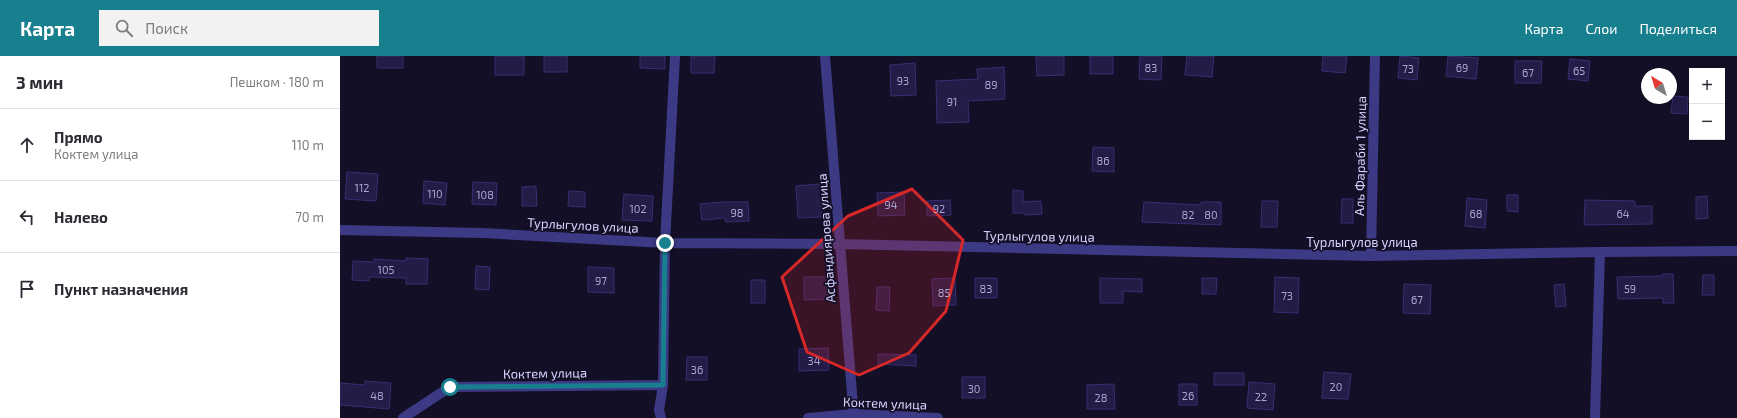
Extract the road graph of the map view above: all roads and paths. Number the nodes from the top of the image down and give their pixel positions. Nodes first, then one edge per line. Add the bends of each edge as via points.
1 (675, 56) edge
2 (825, 56) edge
3 (1375, 56) edge
4 (340, 230) edge
5 (665, 243) junction
6 (839, 244) junction
7 (1737, 251) edge
8 (1600, 252) junction
9 (1371, 256) junction
10 (663, 385) junction
11 (854, 416) edge
12 (403, 418) edge
13 (662, 418) edge
14 (808, 418) edge
15 (938, 418) edge
16 (1595, 418) edge

1 - 5 street
2 - 6 street, Асфандиярова улица
3 - 9 street, Аль Фараби 1 улица
4 - 5 street, Турлыгулов улица via 482,233
5 - 6 street, Турлыгулов улица
5 - 10 street
6 - 9 street, Турлыгулов улица
6 - 11 street, Асфандиярова улица
7 - 8 street, Турлыгулов улица
8 - 9 street, Турлыгулов улица
8 - 16 street
10 - 12 street, Коктем улица via 450,387
10 - 13 street via 659,410
11 - 14 street, Коктем улица
11 - 15 street, Коктем улица

